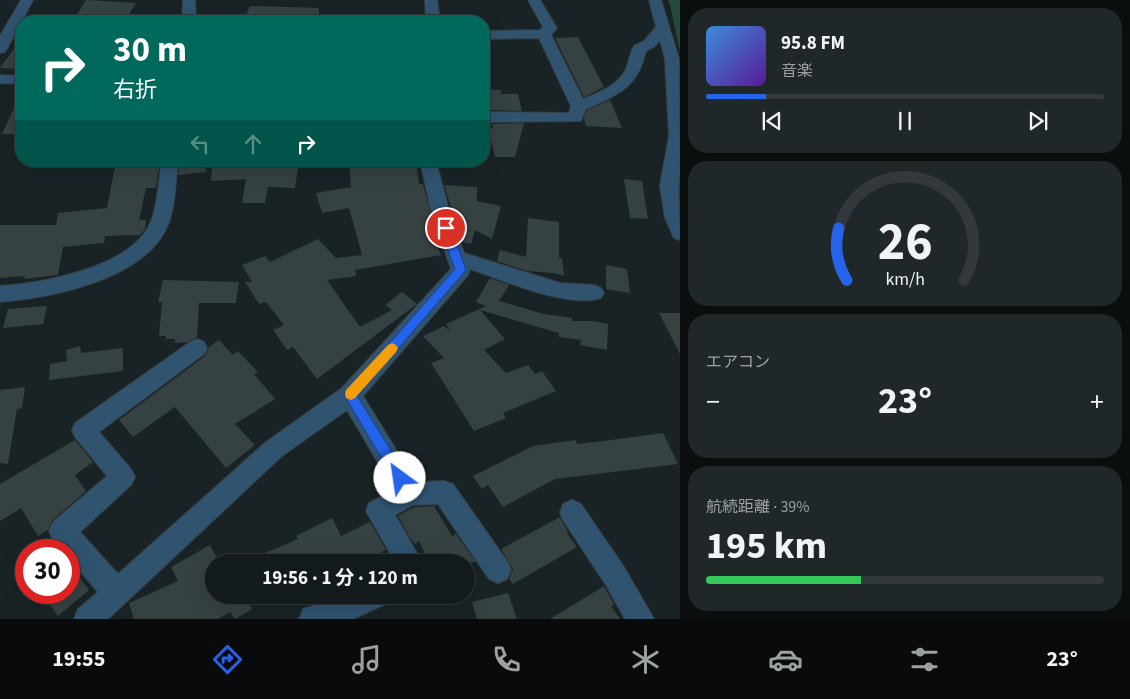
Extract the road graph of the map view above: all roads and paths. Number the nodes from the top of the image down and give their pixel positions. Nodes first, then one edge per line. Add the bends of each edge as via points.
1 (27, 0) edge
2 (189, 0) edge
3 (432, 0) edge
4 (534, 0) edge
5 (655, 0) edge
6 (19, 15) edge
7 (189, 15) edge
8 (433, 15) edge
9 (15, 22) edge
10 (663, 27) junction
11 (490, 34) edge
12 (544, 34) junction
13 (0, 49) edge
14 (0, 79) edge
15 (15, 80) edge
16 (579, 106) junction
17 (490, 117) edge
18 (169, 167) edge
19 (429, 167) edge
20 (680, 233) edge
21 (455, 257) junction
22 (594, 292) dead end
23 (0, 294) edge
24 (197, 348) dead end
25 (350, 395) junction
26 (410, 494) junction
27 (572, 512) dead end
28 (404, 554) edge
29 (498, 570) dead end
30 (117, 593) junction
31 (356, 604) edge
32 (88, 619) edge
33 (312, 619) edge
34 (640, 619) edge

1 - 6 street
2 - 7 street
3 - 8 street
4 - 12 street via 550,28
5 - 10 street
9 - 13 street
10 - 16 street via 639,49 636,66 623,86
10 - 20 street via 672,59 677,136 669,186
11 - 12 street
12 - 16 street
14 - 15 street
16 - 17 street via 575,118
18 - 23 street via 158,228 143,246 119,263 85,277 42,290
19 - 21 street
21 - 22 street via 560,291
21 - 25 street via 461,270
24 - 30 street via 83,430 123,477 62,530
25 - 26 street
25 - 30 street via 274,449
26 - 28 street via 378,511
26 - 29 street via 444,492
27 - 34 street
30 - 32 street
31 - 33 street

